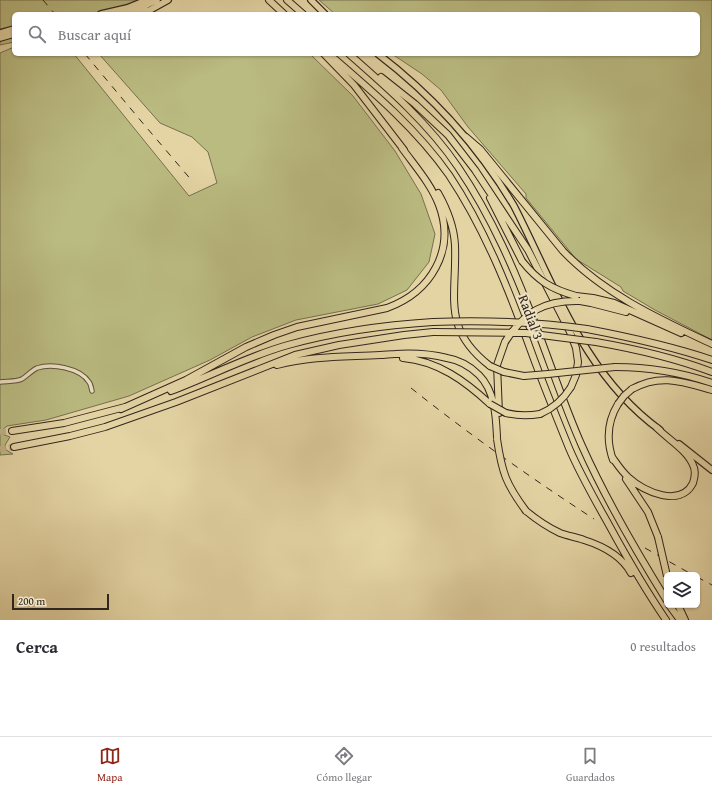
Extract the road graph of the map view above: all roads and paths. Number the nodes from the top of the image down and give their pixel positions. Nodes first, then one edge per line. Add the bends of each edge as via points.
1 (147, 0) edge
2 (157, 0) edge
3 (168, 0) edge
4 (269, 0) edge
5 (287, 0) edge
6 (311, 0) edge
7 (109, 12) edge
8 (128, 12) edge
9 (142, 12) edge
10 (281, 12) edge
11 (301, 12) edge
12 (323, 12) edge
13 (12, 30) edge
14 (0, 34) edge
15 (12, 35) edge
16 (0, 38) edge
17 (326, 56) edge
18 (331, 56) edge
19 (352, 56) edge
20 (353, 56) edge
21 (380, 56) edge
22 (415, 104) junction
23 (466, 137) junction
24 (402, 148) junction
25 (578, 298) junction
26 (712, 346) edge
27 (382, 355) junction
28 (712, 360) edge
29 (259, 369) junction
30 (712, 372) edge
31 (0, 382) edge
32 (712, 382) edge
33 (712, 390) edge
34 (92, 391) dead end
35 (122, 409) junction
36 (657, 428) junction
37 (12, 431) tunnel mouth
38 (497, 438) junction
39 (14, 447) tunnel mouth
40 (612, 456) junction
41 (712, 470) edge
42 (666, 572) edge
43 (664, 596) edge
44 (671, 608) edge
45 (679, 608) edge
46 (662, 620) edge
47 (666, 620) edge
48 (680, 620) edge
49 (685, 620) edge

1 - 7 main road
2 - 8 main road
3 - 9 main road
4 - 10 highway
5 - 11 highway
6 - 12 main road
13 - 14 main road
15 - 16 main road
17 - 24 highway via 354,85
18 - 47 highway, Radial 3 via 400,118 436,158 461,194 489,246 570,450 633,568
19 - 43 highway, Radial 3 via 427,128 458,166 489,217 522,292 582,446 631,542
20 - 22 highway
21 - 23 main road via 413,82
22 - 25 highway, bridge via 447,136 473,172 522,261 532,274 552,288
22 - 27 highway, bridge via 440,126 461,152 528,250 570,332 578,362 571,387 556,406 540,414 527,416 506,413 439,367 411,358
23 - 26 highway via 480,149 577,266 602,285
23 - 36 main road via 514,206 588,354 618,392
24 - 32 highway, bridge via 428,178 447,210 455,246 453,296 458,326 468,345 490,366 524,376 631,367 670,371
24 - 35 highway via 433,192 445,226 444,245 438,262 431,276 414,294 387,308 304,325 274,334 186,380
25 - 26 highway via 658,323
25 - 38 highway, bridge via 541,307 514,327 505,342 497,365
27 - 29 highway via 304,359
27 - 38 highway via 441,357 472,368 490,392 496,414
28 - 35 highway, bridge via 633,338 587,329 508,322 401,324 350,331 288,345
29 - 30 highway, bridge via 295,355 339,344 433,332 520,333 596,342 656,354
29 - 39 highway via 105,427
31 - 34 street via 21,379 38,368 49,366 80,374 89,382
33 - 40 highway, bridge via 685,382 665,380 651,381 632,389 618,404 611,418 608,434
35 - 37 highway via 64,423
36 - 40 highway via 694,466 694,480 684,492 667,495 644,489 623,473
36 - 41 main road
38 - 46 highway, bridge via 504,475 526,511 542,524 600,546 616,556 629,569
40 - 42 highway, bridge via 648,512 658,537
44 - 48 highway
45 - 49 highway

